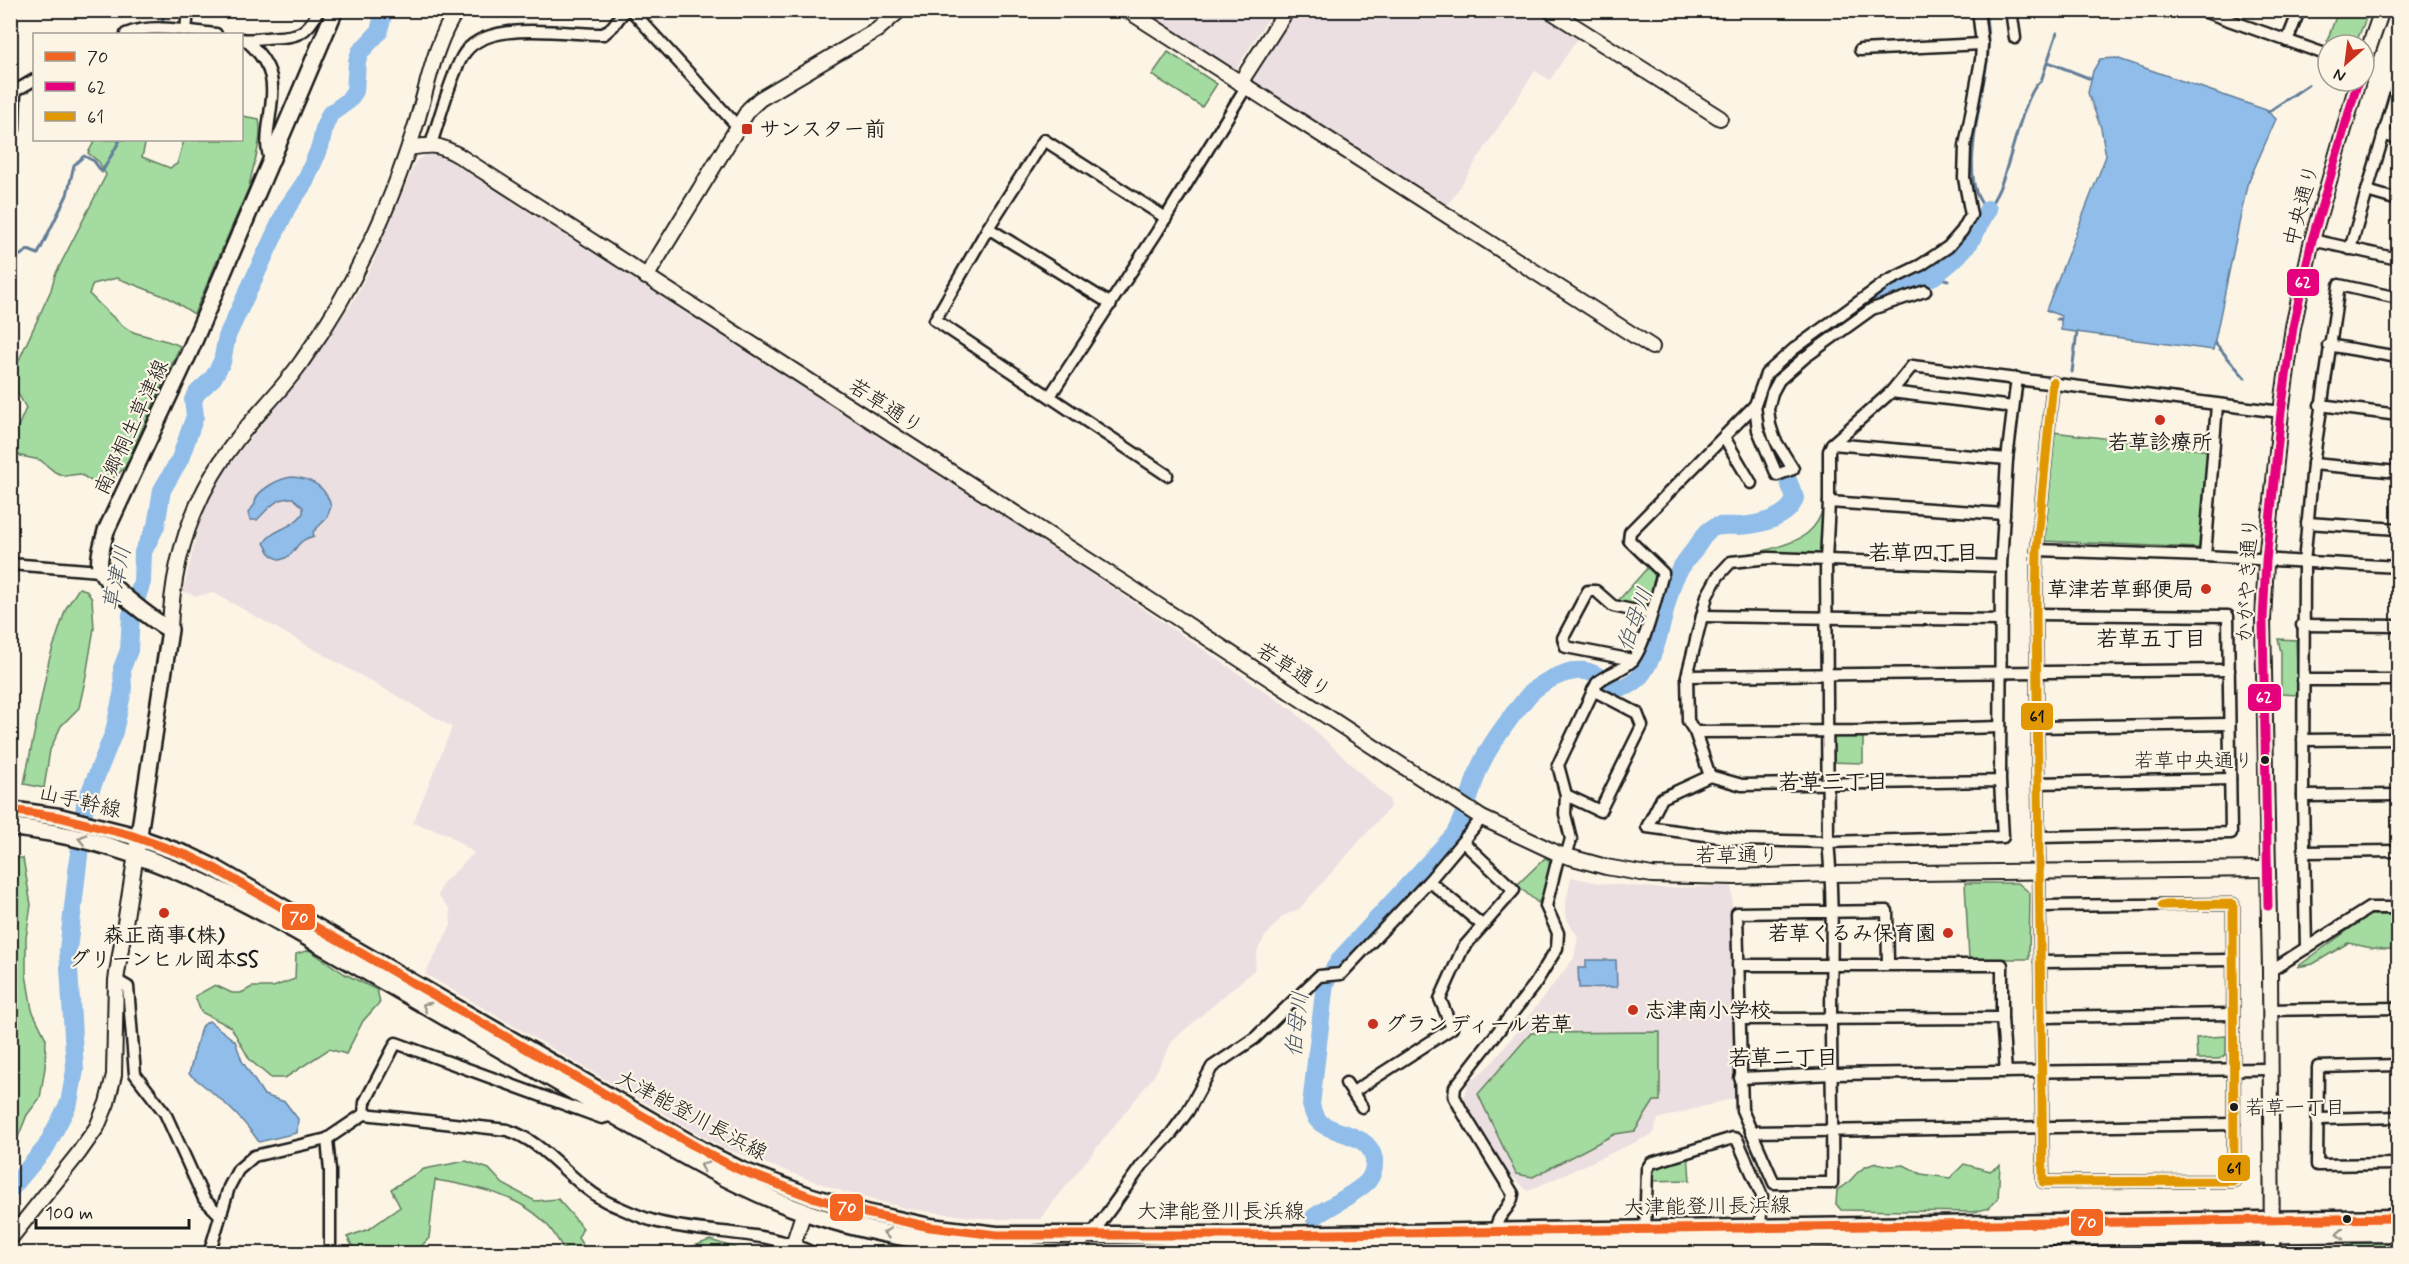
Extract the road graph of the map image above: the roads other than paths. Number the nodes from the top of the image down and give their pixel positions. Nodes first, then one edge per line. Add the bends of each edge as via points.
1 (188, 10) edge
2 (319, 10) edge
3 (335, 10) edge
4 (457, 10) edge
5 (625, 10) edge
6 (631, 10) edge
7 (900, 10) edge
8 (1127, 10) edge
9 (1287, 10) edge
10 (1549, 10) edge
11 (1978, 10) edge
12 (2011, 10) edge
13 (2200, 10) edge
14 (2382, 10) edge
15 (2298, 11) edge
16 (186, 31) junction
17 (128, 33) edge
18 (206, 33) edge
19 (2374, 33) edge
20 (2015, 38) dead end
21 (244, 40) edge
22 (2287, 41) junction
23 (1982, 44) junction
24 (1860, 50) dead end
25 (2316, 51) edge
26 (33, 80) edge
27 (1243, 85) junction
28 (2398, 86) edge
29 (13, 90) edge
30 (2355, 93) edge
31 (1720, 118) dead end
32 (739, 128) junction
33 (2383, 134) junction
34 (10, 138) edge
35 (2398, 139) edge
36 (431, 144) junction
37 (409, 148) junction
38 (271, 162) junction
39 (2367, 192) junction
40 (2398, 200) edge
41 (1166, 218) junction
42 (988, 228) junction
43 (2312, 240) junction
44 (2350, 249) junction
45 (2398, 259) edge
46 (646, 277) junction
47 (1925, 291) dead end
48 (2398, 298) edge
49 (1111, 304) junction
50 (2328, 345) junction
51 (1652, 347) dead end
52 (2398, 357) edge
53 (2017, 378) junction
54 (2053, 382) junction
55 (1891, 392) junction
56 (1050, 396) junction
57 (1755, 405) junction
58 (2217, 405) junction
59 (2320, 405) junction
60 (2013, 406) junction
61 (2281, 412) junction
62 (2398, 415) edge
63 (1724, 438) junction
64 (1832, 444) junction
65 (2007, 459) junction
66 (2313, 464) junction
67 (2398, 472) edge
68 (1167, 475) dead end
69 (1751, 483) dead end
70 (1830, 502) junction
71 (2004, 514) junction
72 (2307, 523) junction
73 (2398, 529) edge
74 (2037, 550) junction
75 (2205, 556) junction
76 (1826, 560) junction
77 (2266, 561) junction
78 (2304, 563) junction
79 (10, 564) edge
80 (2001, 566) junction
81 (2398, 567) edge
82 (100, 571) junction
83 (1651, 614) junction
84 (2036, 614) junction
85 (1702, 616) junction
86 (1826, 618) junction
87 (2001, 620) junction
88 (2302, 625) junction
89 (2398, 626) edge
90 (170, 630) junction
91 (1634, 660) junction
92 (2229, 669) junction
93 (2001, 672) junction
94 (2036, 672) junction
95 (1827, 674) junction
96 (1687, 676) junction
97 (2303, 680) junction
98 (2398, 680) edge
99 (1598, 683) junction
100 (2229, 724) junction
101 (2000, 727) junction
102 (2036, 727) junction
103 (1829, 731) junction
104 (1695, 732) junction
105 (2398, 739) edge
106 (2303, 740) junction
107 (1710, 776) junction
108 (2230, 779) junction
109 (2000, 781) junction
110 (2038, 783) junction
111 (1828, 785) junction
112 (1566, 795) junction
113 (2398, 795) edge
114 (2303, 796) junction
115 (10, 810) edge
116 (1472, 811) junction
117 (58, 825) junction
118 (10, 826) edge
119 (2038, 837) junction
120 (1463, 842) junction
121 (1828, 842) junction
122 (137, 846) junction
123 (2398, 851) edge
124 (2305, 852) junction
125 (1562, 855) junction
126 (2267, 869) junction
127 (2039, 872) junction
128 (1831, 874) junction
129 (1429, 881) junction
130 (2040, 906) junction
131 (2398, 908) edge
132 (1830, 912) junction
133 (1482, 926) junction
134 (2306, 948) junction
135 (2232, 960) junction
136 (2040, 962) junction
137 (1888, 963) junction
138 (1738, 965) junction
139 (1833, 965) junction
140 (2270, 971) junction
141 (116, 980) junction
142 (2398, 1008) edge
143 (2270, 1010) junction
144 (2232, 1014) junction
145 (2041, 1017) junction
146 (1831, 1018) junction
147 (2002, 1018) junction
148 (1740, 1019) junction
149 (2398, 1065) edge
150 (2234, 1069) junction
151 (2270, 1069) junction
152 (2006, 1071) junction
153 (2042, 1072) junction
154 (1833, 1074) junction
155 (1740, 1078) junction
156 (1346, 1083) dead end
157 (1353, 1092) junction
158 (1362, 1107) dead end
159 (364, 1114) junction
160 (613, 1114) junction
161 (2398, 1117) edge
162 (2319, 1119) junction
163 (2234, 1124) junction
164 (2041, 1127) junction
165 (1833, 1129) junction
166 (1750, 1132) junction
167 (327, 1139) junction
168 (2398, 1164) edge
169 (804, 1211) junction
170 (220, 1215) junction
171 (2398, 1218) edge
172 (2272, 1227) junction
173 (1760, 1228) junction
174 (1093, 1233) junction
175 (2398, 1233) edge
176 (1645, 1235) junction
177 (10, 1239) edge
178 (1499, 1244) edge
179 (793, 1245) junction
180 (1068, 1253) edge
181 (209, 1254) edge
182 (330, 1254) edge
183 (815, 1254) edge
184 (2272, 1254) edge

1 - 16 street
2 - 21 street via 304,32
3 - 38 main road, 南郷桐生草津線
4 - 37 street via 442,37
5 - 36 street via 604,34 514,30 476,43 462,57
6 - 32 street
7 - 32 street via 877,30 760,99
8 - 27 street
9 - 27 street
10 - 31 street
11 - 23 street
12 - 20 street
13 - 22 street
14 - 19 street
15 - 22 street
16 - 17 street via 152,29
16 - 18 street
21 - 38 street via 266,63 273,83 266,150
22 - 25 street
23 - 24 street
23 - 57 street via 1965,146 1964,178 1971,215 1962,231 1948,247 1886,282 1794,350 1766,374
26 - 29 street
27 - 41 street
27 - 51 street
28 - 33 street
29 - 34 street via 14,129
30 - 43 street, 中央通り
32 - 46 street
33 - 35 street
33 - 39 street
36 - 37 street
36 - 46 street, 若草通り via 458,155
37 - 90 street via 350,283 303,361 239,436 197,502 178,564
38 - 82 main road, 南郷桐生草津線 via 106,531
39 - 40 street
39 - 44 street
41 - 42 street via 1044,140
41 - 49 street
42 - 49 street
42 - 56 street via 935,320
43 - 44 street
43 - 61 street, 中央通り via 2293,327
44 - 45 street
46 - 116 street, 若草通り
47 - 57 street via 1872,309 1779,380 1768,409 1775,440 1793,469 1776,476 1758,430
48 - 50 street via 2339,285
49 - 56 street
50 - 52 street
50 - 59 street
53 - 54 street
53 - 55 street via 1912,366
53 - 60 street
54 - 58 street
54 - 74 street
55 - 60 street
55 - 64 street
56 - 68 street
57 - 63 street
58 - 61 street
58 - 75 street
59 - 62 street
59 - 66 street
60 - 65 street
61 - 77 street, かがやき通り
63 - 69 street
63 - 83 street via 1630,532 1629,540 1663,573
64 - 65 street
64 - 70 street
65 - 71 street
66 - 67 street
66 - 72 street
70 - 71 street
70 - 76 street
71 - 80 street
72 - 73 street
72 - 78 street
74 - 75 street
74 - 84 street
75 - 77 street
76 - 80 street
76 - 85 street via 1769,558 1731,562 1707,596
76 - 86 street
77 - 78 street
77 - 126 street, かがやき通り via 2263,620
78 - 81 street
78 - 88 street
79 - 82 street
80 - 87 street
82 - 90 main road via 154,621
83 - 91 street
83 - 91 street via 1612,606 1596,591 1588,591 1563,638 1566,646
84 - 92 street via 2228,616
84 - 94 street
85 - 86 street
85 - 96 street
86 - 87 street
86 - 95 street
87 - 93 street
88 - 89 street
88 - 97 street
90 - 122 main road
91 - 99 street
92 - 94 street
92 - 100 street
93 - 94 street
93 - 95 street
93 - 101 street
94 - 102 street
95 - 96 street
95 - 103 street
96 - 104 street via 1688,721
97 - 98 street
97 - 106 street
99 - 112 street via 1558,765
99 - 112 street via 1637,713 1641,726 1600,811
100 - 102 street
100 - 108 street
101 - 103 street
101 - 109 street
102 - 110 street
103 - 104 street
103 - 111 street
104 - 107 street
105 - 106 street
106 - 114 street
107 - 111 street via 1742,785
107 - 121 street via 1662,798 1647,826 1742,840
108 - 110 street
108 - 119 street via 2231,833
109 - 111 street
109 - 121 street via 2003,837
110 - 119 street
111 - 121 street
112 - 125 street via 1565,814 1572,839
113 - 114 street
114 - 124 street
115 - 117 main road, 山手幹線
116 - 120 street
116 - 125 street, 若草通り
117 - 118 main road, 山手幹線
117 - 122 main road, 山手幹線
119 - 127 street
120 - 129 street
120 - 133 street via 1514,888
121 - 128 street
122 - 141 street
160 -> 122 main road, 大津能登川長浜線 via 245,901 169,866
122 - 174 main road, 大津能登川長浜線 via 189,856 234,879 740,1170 866,1214 930,1227 997,1235
123 - 124 street
124 - 134 street
125 - 128 street, 若草通り via 1652,875
125 - 178 street via 1546,906 1558,933 1557,948 1455,1087 1454,1096 1463,1113 1513,1194 1512,1204 1498,1218
126 - 127 street, 若草通り
126 - 140 street, かがやき通り
127 - 128 street, 若草通り
127 - 130 street
128 - 132 street
129 - 133 street
129 - 174 street via 1341,974 1319,976 1255,1038 1212,1067 1188,1110 1142,1164
130 - 135 street via 2233,904
130 - 136 street
131 - 134 street via 2368,908
132 - 137 street via 1887,911
132 - 138 street via 1737,913
132 - 139 street
133 - 157 street via 1463,948 1440,999 1452,1028
134 - 140 street
135 - 136 street
135 - 144 street
136 - 145 street
137 - 139 street
137 - 147 street via 2002,965
138 - 139 street
138 - 148 street
139 - 146 street
140 - 143 street, かがやき通り
141 - 170 street via 128,987 135,1074 165,1113 204,1199
141 - 177 street via 114,1075 97,1127
142 - 143 street
143 - 151 street, かがやき通り
144 - 145 street
144 - 150 street
145 - 153 street
146 - 147 street
146 - 148 street
146 - 154 street
147 - 152 street
148 - 155 street
149 - 162 street via 2318,1067
150 - 151 street
150 - 153 street
150 - 163 street
151 - 172 street, かがやき通り
152 - 153 street
152 - 154 street
153 - 164 street
154 - 155 street
154 - 165 street
155 - 166 street via 1742,1110
156 - 157 street
157 - 158 street
159 - 160 street via 365,1102 396,1043 602,1118
159 - 167 street
159 - 179 street via 507,1130 523,1135 594,1194 637,1215
169 -> 160 main road, 大津能登川長浜線 via 698,1164
161 - 162 street
162 - 168 street via 2317,1165
163 - 164 street
163 - 164 street via 2234,1181 2043,1182
164 - 165 street
165 - 166 street
165 - 166 street via 1832,1184 1774,1183
167 - 170 street via 254,1156 238,1170
167 - 182 street
169 - 179 street
180 -> 169 main road, 大津能登川長浜線 via 940,1243
170 - 181 street
171 - 172 main road, 大津能登川長浜線
172 - 173 main road, 大津能登川長浜線
175 -> 172 main road, 大津能登川長浜線
172 - 176 main road, 大津能登川長浜線
172 - 184 street, かがやき通り
173 - 176 main road, 大津能登川長浜線
173 - 176 street via 1762,1196 1737,1139 1733,1138 1651,1163 1647,1169
174 - 178 main road, 大津能登川長浜線
174 - 180 street
176 - 178 main road, 大津能登川長浜線
178 - 180 main road, 大津能登川長浜線
179 - 183 street

